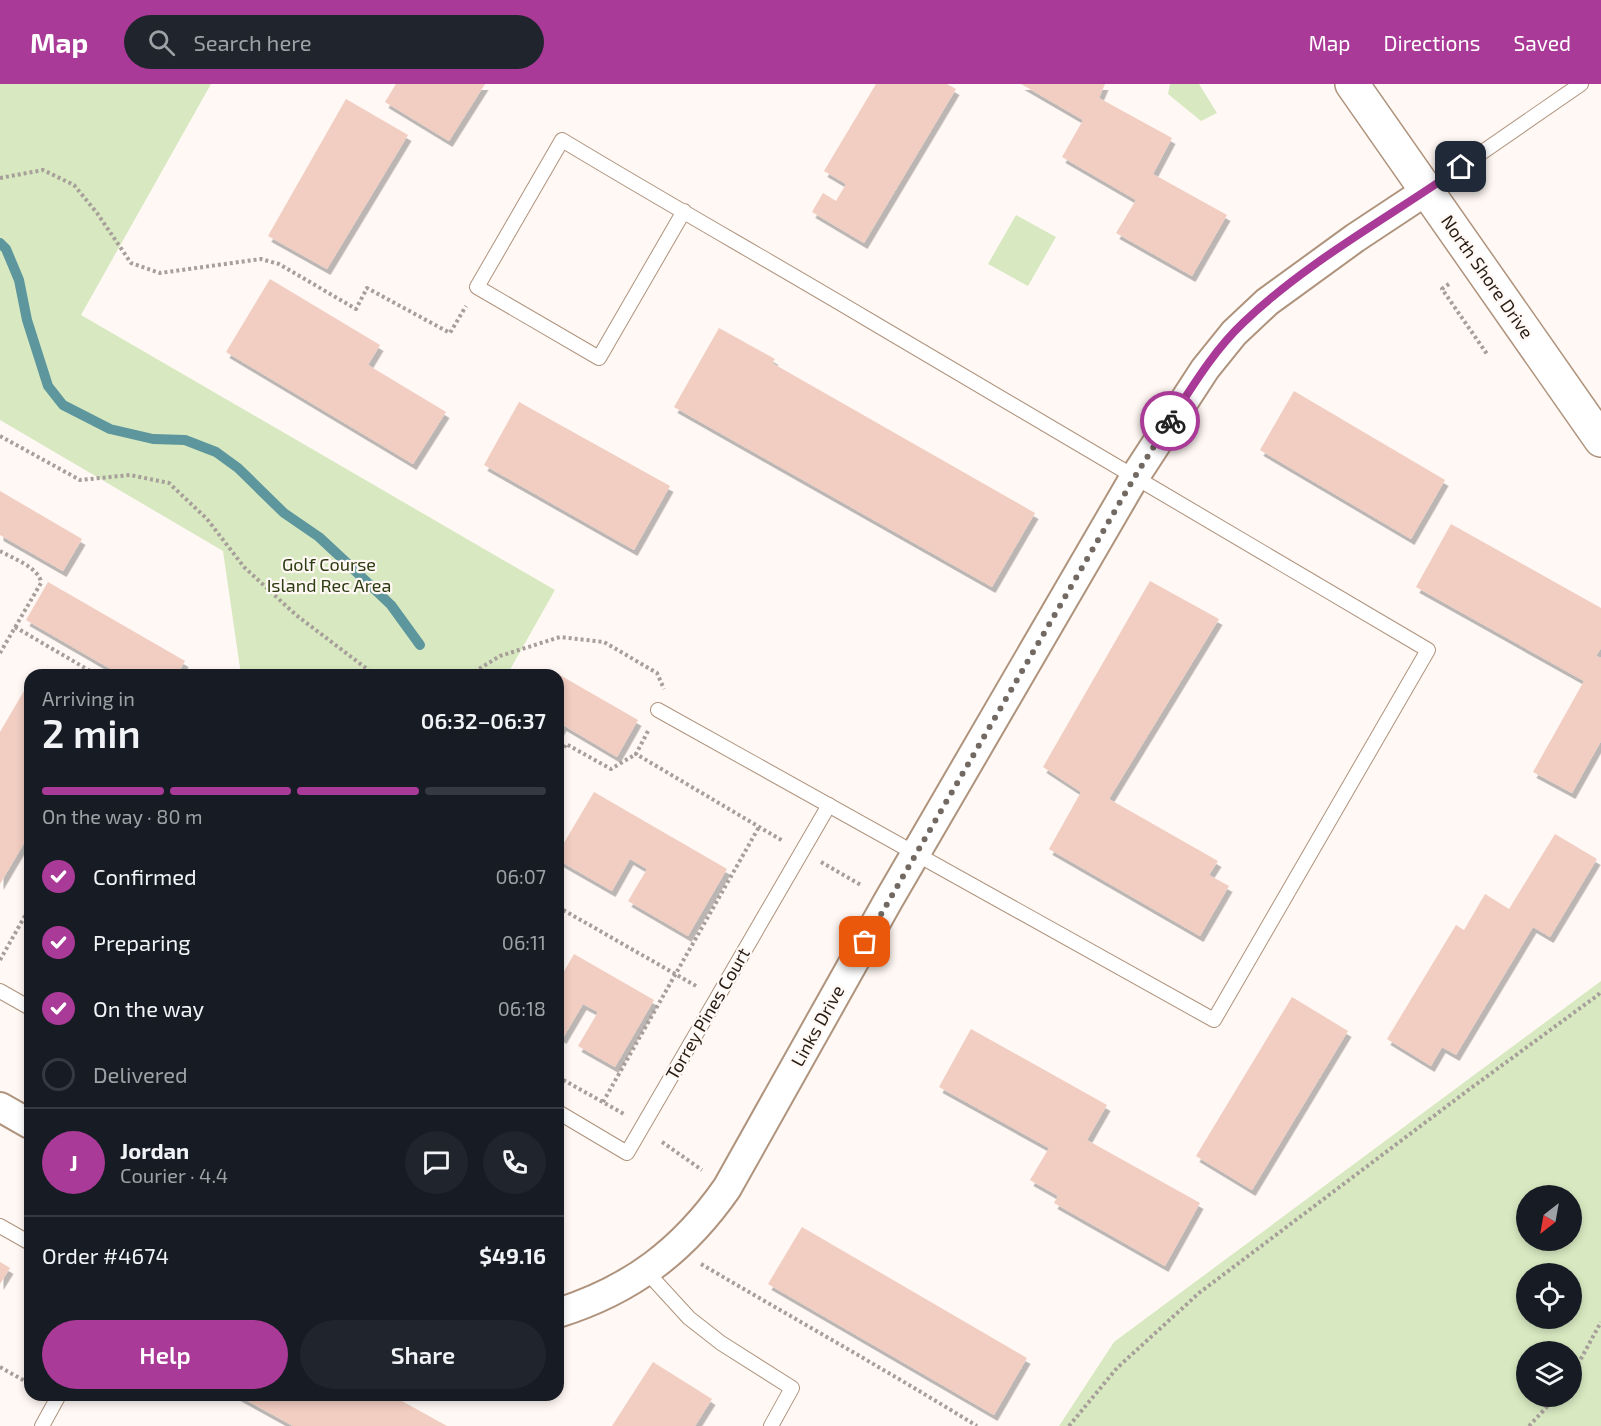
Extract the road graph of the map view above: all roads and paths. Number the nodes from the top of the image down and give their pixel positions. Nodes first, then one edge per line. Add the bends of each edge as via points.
1 (1352, 84) edge
2 (1581, 84) edge
3 (0, 178) edge
4 (1426, 191) junction
5 (684, 211) junction
6 (1449, 284) dead end
7 (477, 287) junction
8 (1487, 354) dead end
9 (0, 436) edge
10 (1601, 440) edge
11 (1134, 478) junction
12 (0, 551) edge
13 (15, 627) junction
14 (0, 653) edge
15 (87, 669) edge
16 (367, 669) edge
17 (658, 710) dead end
18 (564, 748) edge
19 (636, 754) dead end
20 (829, 805) junction
21 (759, 827) dead end
22 (916, 854) junction
23 (564, 910) edge
24 (24, 918) edge
25 (0, 960) edge
26 (676, 975) junction
27 (0, 991) edge
28 (1601, 991) edge
29 (717, 998) junction
30 (24, 1005) edge
31 (603, 1102) dead end
32 (0, 1107) edge
33 (564, 1116) edge
34 (24, 1121) edge
35 (0, 1226) edge
36 (24, 1240) edge
37 (675, 1249) junction
38 (646, 1271) junction
39 (564, 1311) edge
40 (1601, 1322) edge
41 (1582, 1357) edge
42 (0, 1367) edge
43 (24, 1381) edge
44 (56, 1401) edge
45 (1547, 1407) edge
46 (42, 1426) edge
47 (771, 1426) edge
48 (977, 1426) edge
49 (1069, 1426) edge
50 (1529, 1426) edge

1 - 4 street, North Shore Drive
2 - 4 lane
3 - 7 path via 43,170 74,185 131,263 160,273 261,260 279,264 356,309 367,288 450,333
4 - 10 street, North Shore Drive
4 - 11 street, Links Drive via 1300,276 1245,322 1205,369
5 - 7 lane via 562,140
5 - 7 lane via 600,358
5 - 11 lane
6 - 8 path via 1442,289
9 - 16 path via 80,480 130,475 169,483 207,519 244,567 296,615
11 - 22 street, Links Drive
11 - 22 lane via 1428,650 1238,979 1214,1020
12 - 13 path via 40,577 41,583
13 - 14 path
13 - 15 path
17 - 20 lane
18 - 19 path via 566,744 611,769
20 - 22 lane
20 - 29 lane, Torrey Pines Court
21 - 26 path
22 - 37 street, Links Drive via 738,1172 713,1208
23 - 26 path
24 - 25 path
26 - 29 path
26 - 31 path
27 - 30 lane
28 - 49 path via 1200,1293 1117,1368
29 - 33 lane, Torrey Pines Court via 627,1153
32 - 34 street
35 - 36 lane
37 - 38 street, Links Drive
37 - 48 path
38 - 39 street, Links Drive via 589,1304
38 - 47 lane via 689,1318 792,1388
40 - 41 path
42 - 43 path
44 - 46 lane
45 - 50 path

